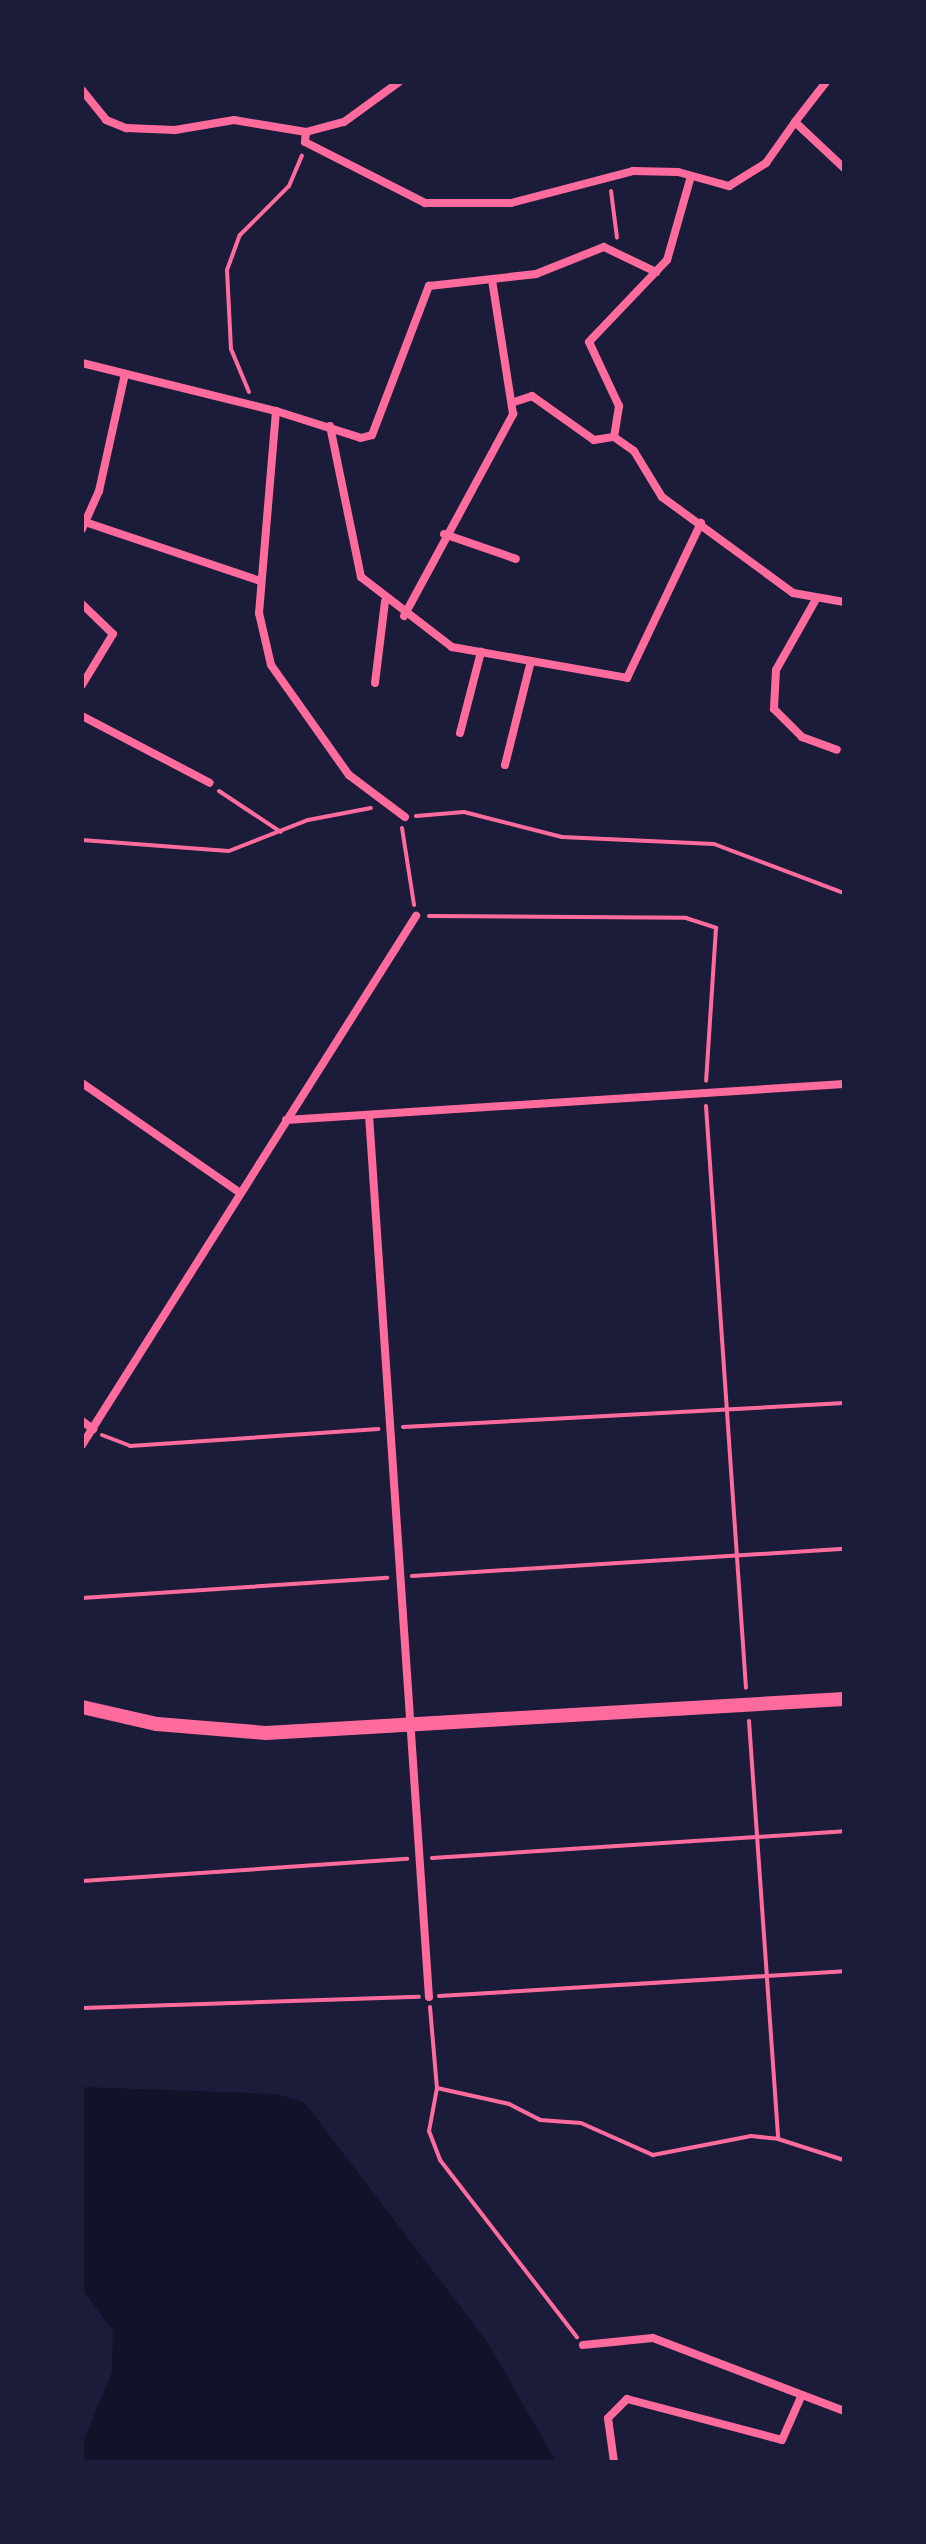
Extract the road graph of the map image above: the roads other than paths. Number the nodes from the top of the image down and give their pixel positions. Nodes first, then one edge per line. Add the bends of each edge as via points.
1 (399, 82) edge
2 (826, 82) edge
3 (82, 90) edge
4 (795, 122) junction
5 (306, 132) junction
6 (844, 168) edge
7 (691, 176) junction
8 (656, 272) junction
9 (492, 280) junction
10 (82, 363) edge
11 (125, 374) junction
12 (514, 402) junction
13 (276, 411) junction
14 (330, 426) junction
15 (614, 437) junction
16 (701, 523) junction
17 (84, 525) edge
18 (444, 534) junction
19 (516, 559) dead end
20 (260, 581) junction
21 (815, 601) junction
22 (385, 602) junction
23 (844, 602) edge
24 (82, 604) edge
25 (404, 616) junction
26 (481, 652) junction
27 (531, 661) junction
28 (375, 683) dead end
29 (82, 685) edge
30 (82, 716) edge
31 (460, 733) dead end
32 (837, 750) dead end
33 (505, 765) dead end
34 (210, 783) road end
35 (405, 817) road end
36 (416, 916) road end
37 (82, 1083) edge
38 (844, 1084) edge
39 (369, 1115) junction
40 (286, 1120) junction
41 (239, 1192) junction
42 (82, 1421) edge
43 (93, 1429) junction
44 (82, 1445) edge
45 (844, 1699) edge
46 (82, 1707) edge
47 (406, 1724) junction
48 (429, 1997) road end
49 (583, 2345) road end
50 (800, 2399) junction
51 (844, 2411) edge
52 (614, 2462) edge

1 - 5 street via 344,122
2 - 4 street
3 - 5 street via 106,120 126,128 175,130 234,120
4 - 6 street
4 - 7 street via 747,178 729,186
5 - 7 street via 305,142 425,203 511,203 633,171
7 - 8 street via 667,260
8 - 9 street via 604,247 536,274
8 - 15 street via 589,342 619,406
9 - 12 street
9 - 14 street via 429,286 372,435
10 - 11 street
11 - 13 street
11 - 17 street
12 - 15 street via 532,396 594,440
12 - 18 street
13 - 14 street
13 - 20 street
14 - 22 street via 361,577
15 - 16 street via 634,451 662,497
16 - 21 street via 793,593
16 - 27 street via 627,678
17 - 20 street
18 - 19 street
18 - 25 street
20 - 35 street via 271,665 349,775
21 - 23 street
21 - 32 street via 776,670 774,709 802,737
22 - 25 street
22 - 28 street
24 - 29 street via 113,634
25 - 26 street via 452,647
26 - 27 street
26 - 31 street
27 - 33 street
30 - 34 street
36 - 40 street
37 - 41 street
38 - 39 street
39 - 40 street
39 - 47 street
40 - 41 street
41 - 43 street
42 - 43 street
43 - 44 street
45 - 47 street
46 - 47 street via 224,1731
47 - 48 street
49 - 50 street via 653,2338
50 - 51 street
50 - 52 street via 782,2440 627,2399 608,2418

